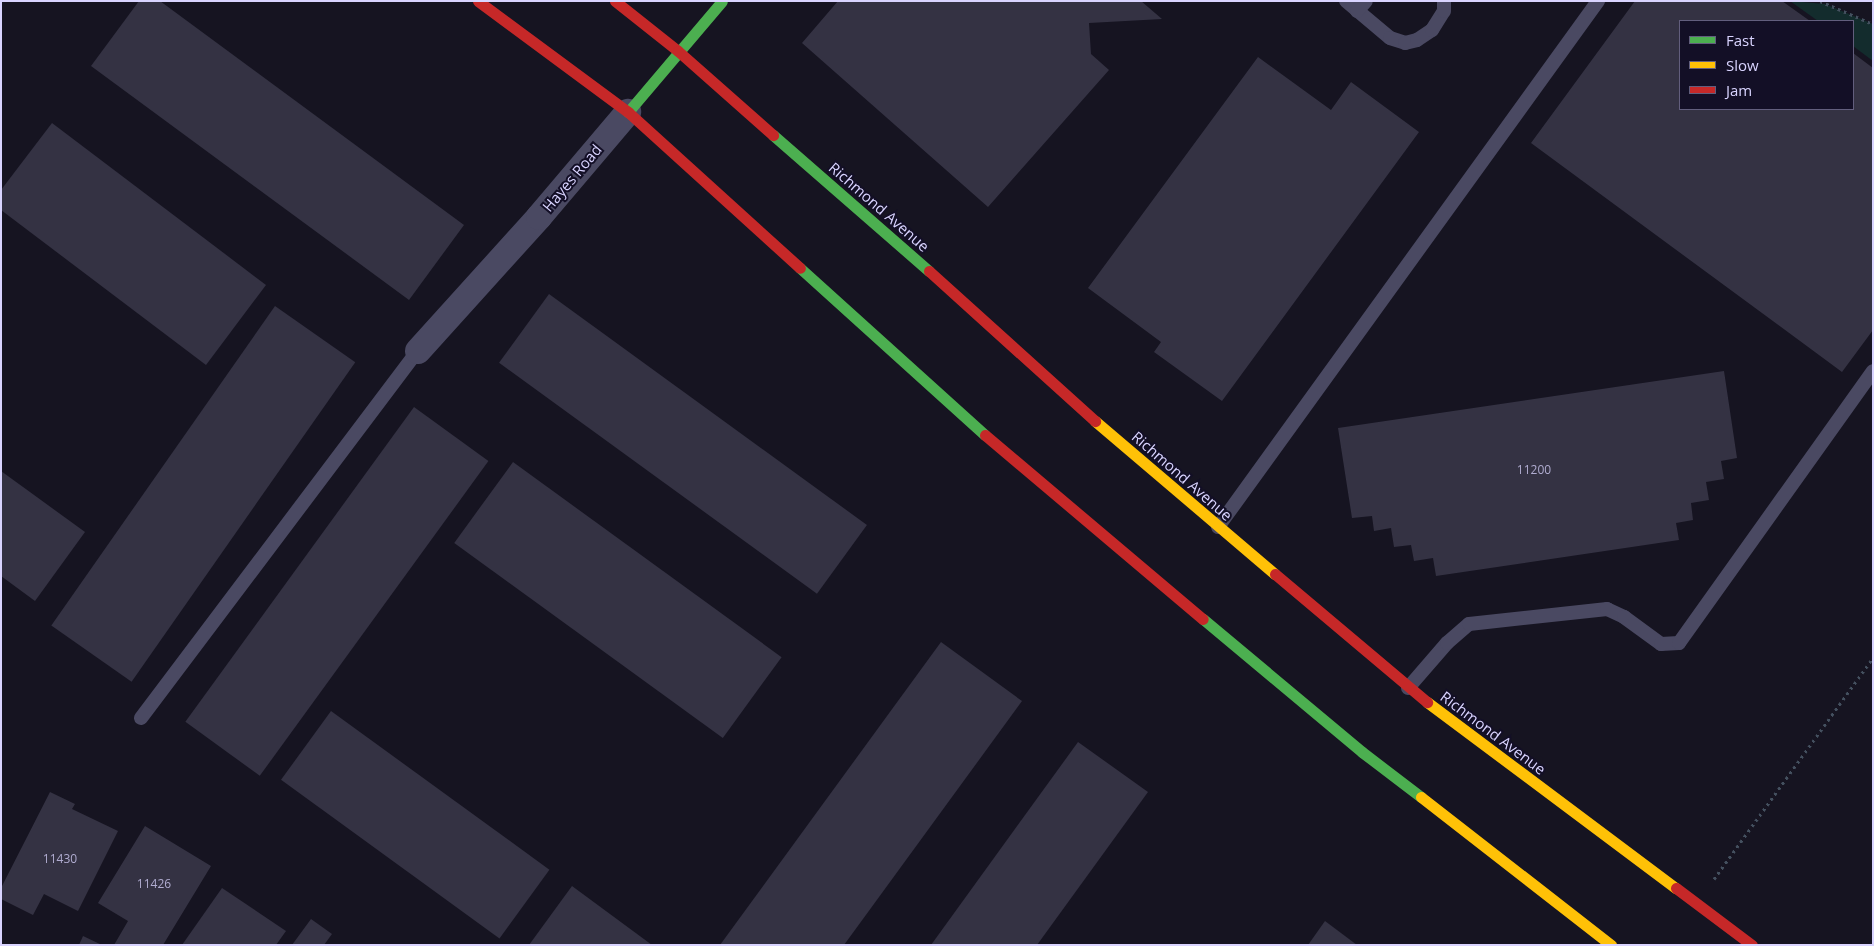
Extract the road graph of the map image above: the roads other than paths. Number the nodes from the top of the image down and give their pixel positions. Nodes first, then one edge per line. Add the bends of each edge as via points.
1 (478, 1) edge
2 (615, 1) edge
3 (722, 1) edge
4 (1346, 1) edge
5 (1444, 1) edge
6 (1598, 1) edge
7 (1362, 6) edge
8 (678, 50) junction
9 (628, 112) junction
10 (418, 352) joint
11 (1873, 371) edge
12 (1218, 527) junction
13 (1408, 688) junction
14 (141, 718) dead end
15 (1611, 945) edge
16 (1752, 945) edge

1 - 9 main road
2 - 8 main road, Richmond Avenue
3 - 8 main road, Hayes Road
4 - 7 lane
5 - 7 lane via 1444,11 1432,30 1417,40 1405,43 1390,38
6 - 12 lane
8 - 9 main road, Hayes Road
8 - 12 main road, Richmond Avenue via 1063,394
9 - 10 street, Hayes Road
9 - 15 main road via 1009,457 1362,752
10 - 14 lane
11 - 13 lane via 1678,643 1662,644 1607,609 1469,624 1447,643
12 - 13 main road, Richmond Avenue
13 - 16 main road, Richmond Avenue

